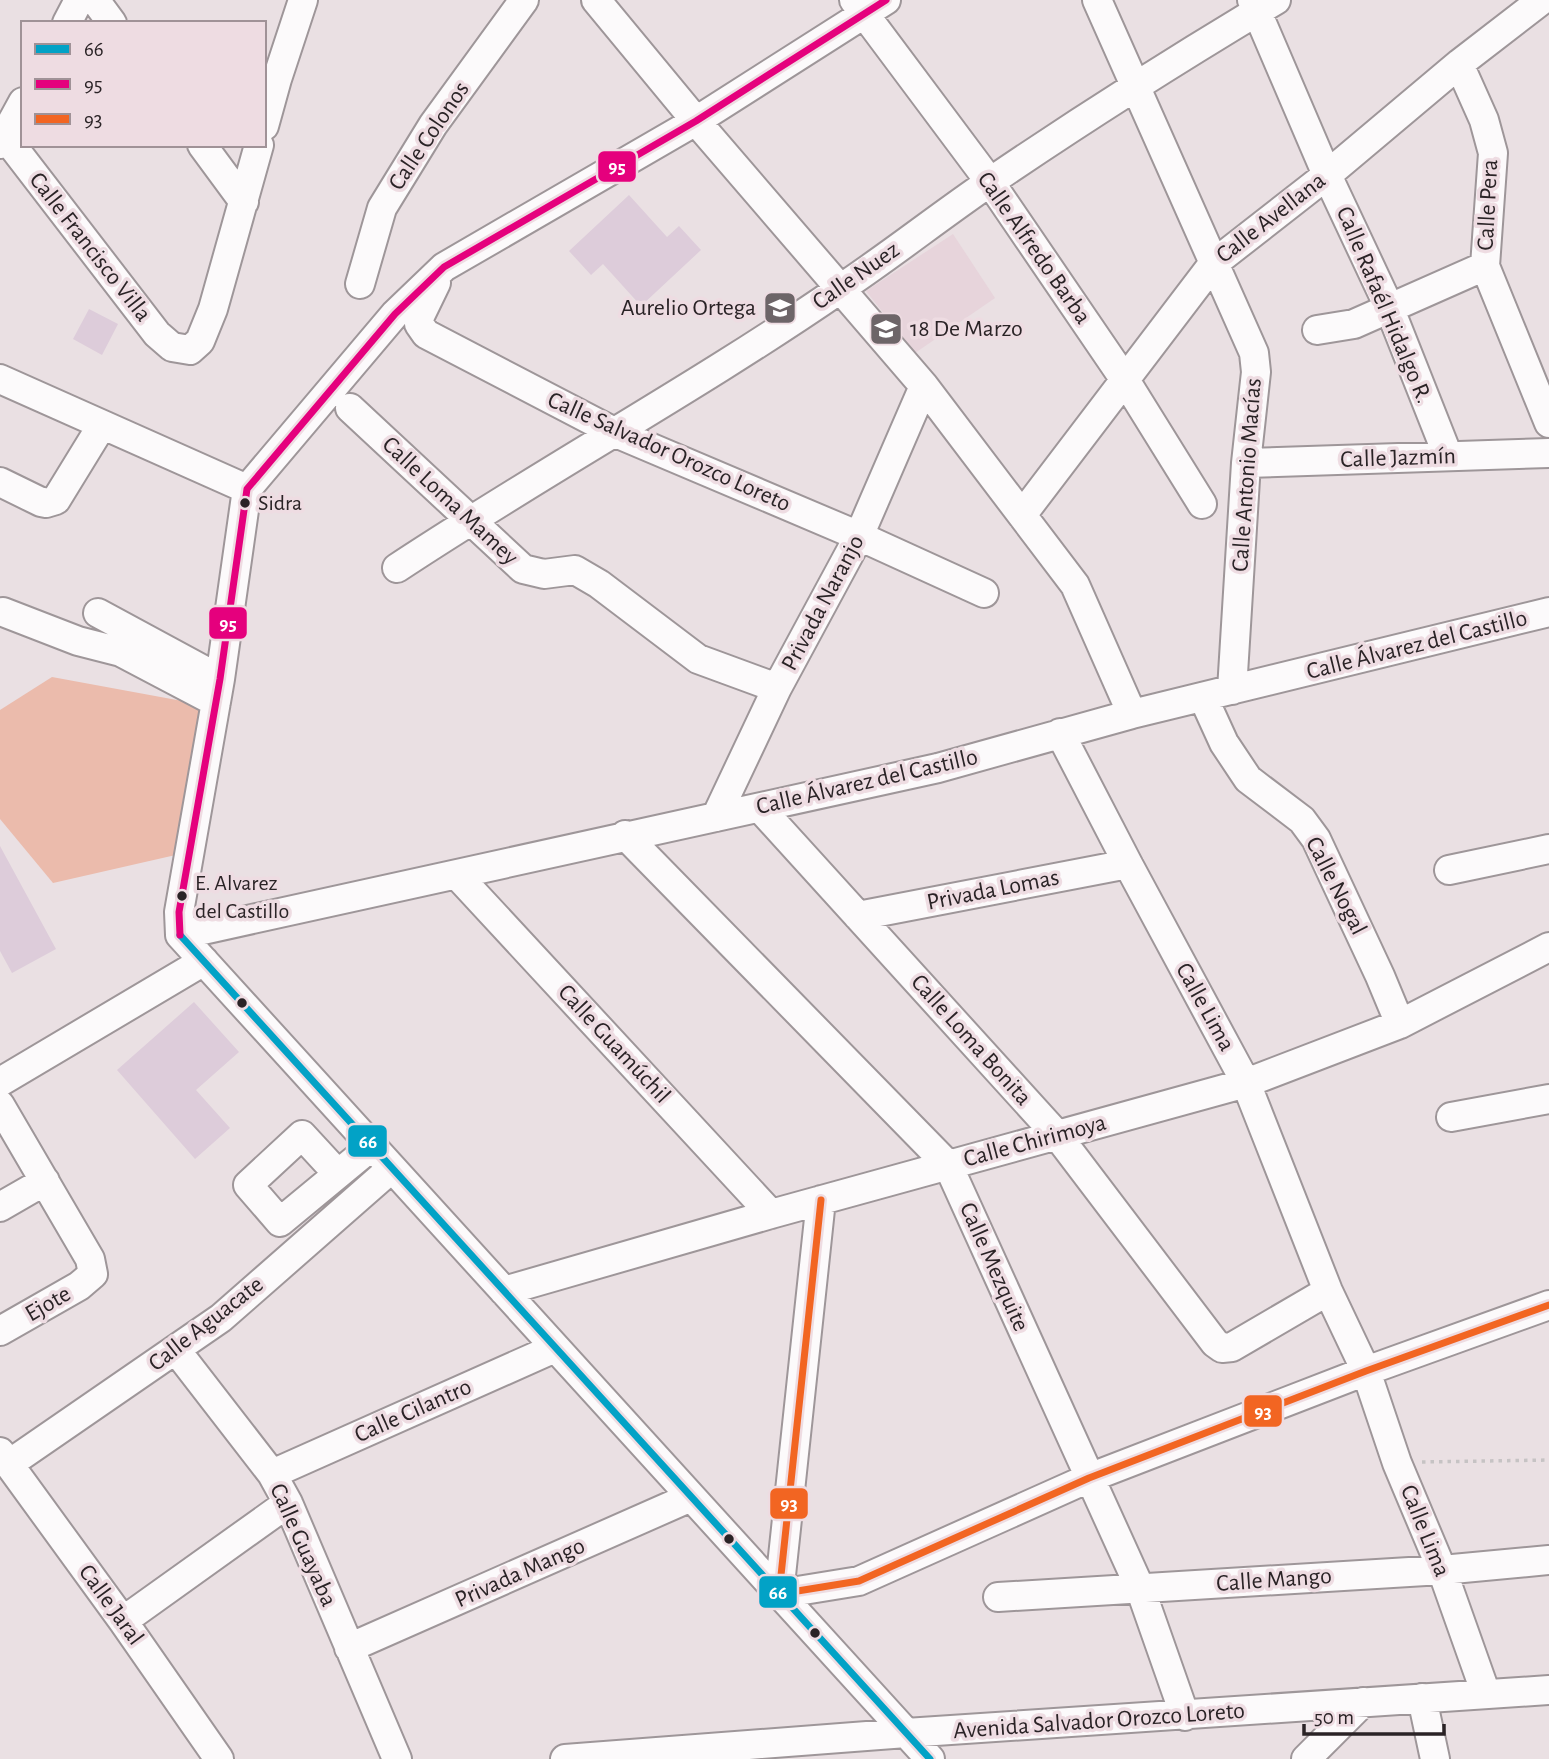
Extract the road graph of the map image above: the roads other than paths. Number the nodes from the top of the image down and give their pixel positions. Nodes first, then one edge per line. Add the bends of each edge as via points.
1 (79, 0) edge
2 (96, 0) edge
3 (303, 0) edge
4 (524, 0) edge
5 (596, 0) edge
6 (1097, 0) edge
7 (1542, 0) edge
8 (1262, 4) edge
9 (868, 5) edge
10 (67, 21) edge
11 (111, 21) edge
12 (1459, 64) junction
13 (1135, 86) junction
14 (21, 105) edge
15 (266, 119) edge
16 (695, 121) junction
17 (1, 137) edge
18 (203, 147) edge
19 (258, 147) edge
20 (1327, 175) junction
21 (990, 182) junction
22 (244, 202) junction
23 (1213, 264) junction
24 (1485, 266) junction
25 (444, 267) junction
26 (359, 284) dead end
27 (839, 290) junction
28 (1389, 307) junction
29 (1317, 330) dead end
30 (0, 379) edge
31 (1125, 380) junction
32 (924, 386) junction
33 (350, 408) dead end
34 (1549, 423) edge
35 (102, 425) junction
36 (615, 433) junction
37 (1549, 453) edge
38 (1448, 456) junction
39 (1246, 463) junction
40 (0, 482) edge
41 (247, 489) junction
42 (1202, 504) dead end
43 (1022, 515) junction
44 (471, 519) junction
45 (859, 536) junction
46 (397, 568) dead end
47 (984, 593) dead end
48 (3, 612) dead end
49 (1549, 612) edge
50 (97, 613) dead end
51 (777, 688) junction
52 (218, 690) junction
53 (1232, 690) junction
54 (1203, 697) junction
55 (1132, 714) junction
56 (1060, 733) junction
57 (760, 808) junction
58 (716, 817) junction
59 (625, 835) junction
60 (1549, 849) edge
61 (1128, 864) junction
62 (1449, 870) dead end
63 (457, 875) junction
64 (858, 916) junction
65 (180, 935) junction
66 (1549, 947) edge
67 (204, 961) junction
68 (1400, 1024) junction
69 (0, 1082) edge
70 (1246, 1083) junction
71 (1549, 1099) edge
72 (0, 1104) edge
73 (1451, 1117) dead end
74 (1057, 1135) junction
75 (372, 1146) junction
76 (948, 1165) junction
77 (392, 1168) junction
78 (338, 1174) dead end
79 (45, 1181) junction
80 (821, 1200) junction
81 (0, 1207) edge
82 (771, 1214) junction
83 (1328, 1291) junction
84 (504, 1292) junction
85 (1549, 1305) edge
86 (0, 1331) edge
87 (555, 1348) junction
88 (176, 1350) junction
89 (1366, 1371) junction
90 (6, 1469) edge
91 (271, 1474) junction
92 (1089, 1478) junction
93 (691, 1497) junction
94 (288, 1503) junction
95 (1549, 1560) edge
96 (1442, 1570) junction
97 (1140, 1588) junction
98 (779, 1594) junction
99 (998, 1597) dead end
100 (123, 1621) junction
101 (349, 1648) junction
102 (1549, 1690) edge
103 (1486, 1694) junction
104 (1422, 1698) junction
105 (1363, 1702) junction
106 (1185, 1716) junction
107 (906, 1733) junction
108 (768, 1751) edge
109 (219, 1759) edge
110 (397, 1759) edge
111 (565, 1759) edge
112 (930, 1759) edge
113 (1306, 1759) edge
114 (1436, 1759) edge

1 - 10 street
2 - 11 street
3 - 15 street
4 - 26 street, Calle Colonos via 433,125 382,208
5 - 16 street
6 - 13 street, Calle Antonio Macías
7 - 12 street, Calle Avellana
8 - 13 street, Calle Nuez
8 - 20 street, Calle Rafaél Hidalgo R.
9 - 16 street
9 - 21 street, Calle Alfredo Barba
12 - 20 street, Calle Avellana
12 - 24 street, Calle Pera via 1493,153
13 - 21 street, Calle Nuez
13 - 23 street, Calle Antonio Macías
14 - 17 street
16 - 25 street
16 - 27 street
17 - 22 street, Calle Francisco Villa via 172,347 190,350 200,341
18 - 22 street
19 - 22 street
20 - 23 street, Calle Avellana
20 - 28 street, Calle Rafaél Hidalgo R.
21 - 27 street, Calle Nuez
21 - 31 street, Calle Alfredo Barba
23 - 31 street, Calle Avellana
23 - 39 street, Calle Antonio Macías via 1254,353
24 - 28 street
24 - 34 street, Calle Pera
25 - 36 street, Calle Salvador Orozco Loreto via 420,316 422,330
25 - 41 street via 395,314
27 - 32 street
27 - 36 street, Calle Nuez
28 - 29 street via 1354,324
28 - 38 street, Calle Rafaél Hidalgo R.
30 - 35 street
31 - 42 street, Calle Alfredo Barba
31 - 43 street, Calle Avellana
32 - 43 street
32 - 45 street, Privada Naranjo
33 - 44 street, Calle Loma Mamey
35 - 40 street via 56,500 41,502
35 - 41 street
36 - 44 street, Calle Nuez
36 - 45 street, Calle Salvador Orozco Loreto
37 - 38 street, Calle Jazmín
38 - 39 street, Calle Jazmín
39 - 53 street, Calle Antonio Macías
41 - 52 street
43 - 55 street via 1075,585
44 - 46 street, Calle Nuez
44 - 51 street, Calle Loma Mamey via 523,569 544,574 575,570 698,659
45 - 47 street, Calle Salvador Orozco Loreto
45 - 51 street, Privada Naranjo
48 - 52 street
49 - 53 street, Calle Álvarez del Castillo
50 - 52 street
51 - 58 street, Privada Naranjo
52 - 65 street via 179,912
53 - 54 street, Calle Álvarez del Castillo
54 - 55 street, Calle Álvarez del Castillo
54 - 68 street, Calle Nogal via 1224,743 1248,779 1302,820 1315,839
55 - 56 street, Calle Álvarez del Castillo
56 - 57 street, Calle Álvarez del Castillo via 938,768
56 - 61 street, Calle Lima
57 - 58 street, Calle Álvarez del Castillo
57 - 64 street, Calle Loma Bonita
58 - 59 street, Calle Álvarez del Castillo
59 - 63 street, Calle Álvarez del Castillo
59 - 76 street, Calle Mezquite
60 - 62 street
61 - 64 street, Privada Lomas
61 - 70 street, Calle Lima
63 - 65 street, Calle Álvarez del Castillo
63 - 82 street, Calle Guamúchil
64 - 74 street, Calle Loma Bonita
65 - 67 street
66 - 68 street, Calle Chirimoya
67 - 69 street
67 - 75 street
68 - 70 street, Calle Chirimoya
70 - 74 street, Calle Chirimoya
70 - 83 street, Calle Lima
71 - 73 street
72 - 79 street
74 - 76 street, Calle Chirimoya
74 - 83 street, Calle Loma Bonita via 1223,1348
75 - 77 street
75 - 78 street
76 - 80 street, Calle Chirimoya
76 - 92 street, Calle Mezquite
77 - 84 street
77 - 88 street, Calle Aguacate via 221,1318
79 - 81 street
79 - 86 street, Ejote via 90,1259 93,1274
80 - 82 street, Calle Chirimoya
80 - 98 street
82 - 84 street, Calle Chirimoya
83 - 89 street, Calle Lima
84 - 87 street
85 - 89 street
87 - 91 street, Calle Cilantro
87 - 93 street
88 - 90 street, Calle Aguacate
88 - 91 street, Calle Guayaba
89 - 92 street
89 - 96 street, Calle Lima via 1397,1463
90 - 100 street, Calle Jaral
91 - 94 street, Calle Guayaba
92 - 97 street, Calle Mezquite
92 - 98 street via 859,1581
93 - 98 street
93 - 101 street, Privada Mango
94 - 100 street
94 - 101 street, Calle Guayaba
95 - 96 street, Calle Mango
96 - 97 street, Calle Mango
96 - 103 street, Calle Lima
97 - 99 street, Calle Mango
97 - 106 street, Calle Mezquite
98 - 107 street
100 - 109 street, Calle Jaral
101 - 110 street, Calle Guayaba
102 - 103 street, Avenida Salvador Orozco Loreto
103 - 104 street, Avenida Salvador Orozco Loreto
104 - 105 street, Avenida Salvador Orozco Loreto
104 - 114 street
105 - 106 street, Avenida Salvador Orozco Loreto
105 - 113 street
106 - 107 street, Avenida Salvador Orozco Loreto
107 - 108 street, Avenida Salvador Orozco Loreto
107 - 112 street
108 - 111 street, Avenida Salvador Orozco Loreto

